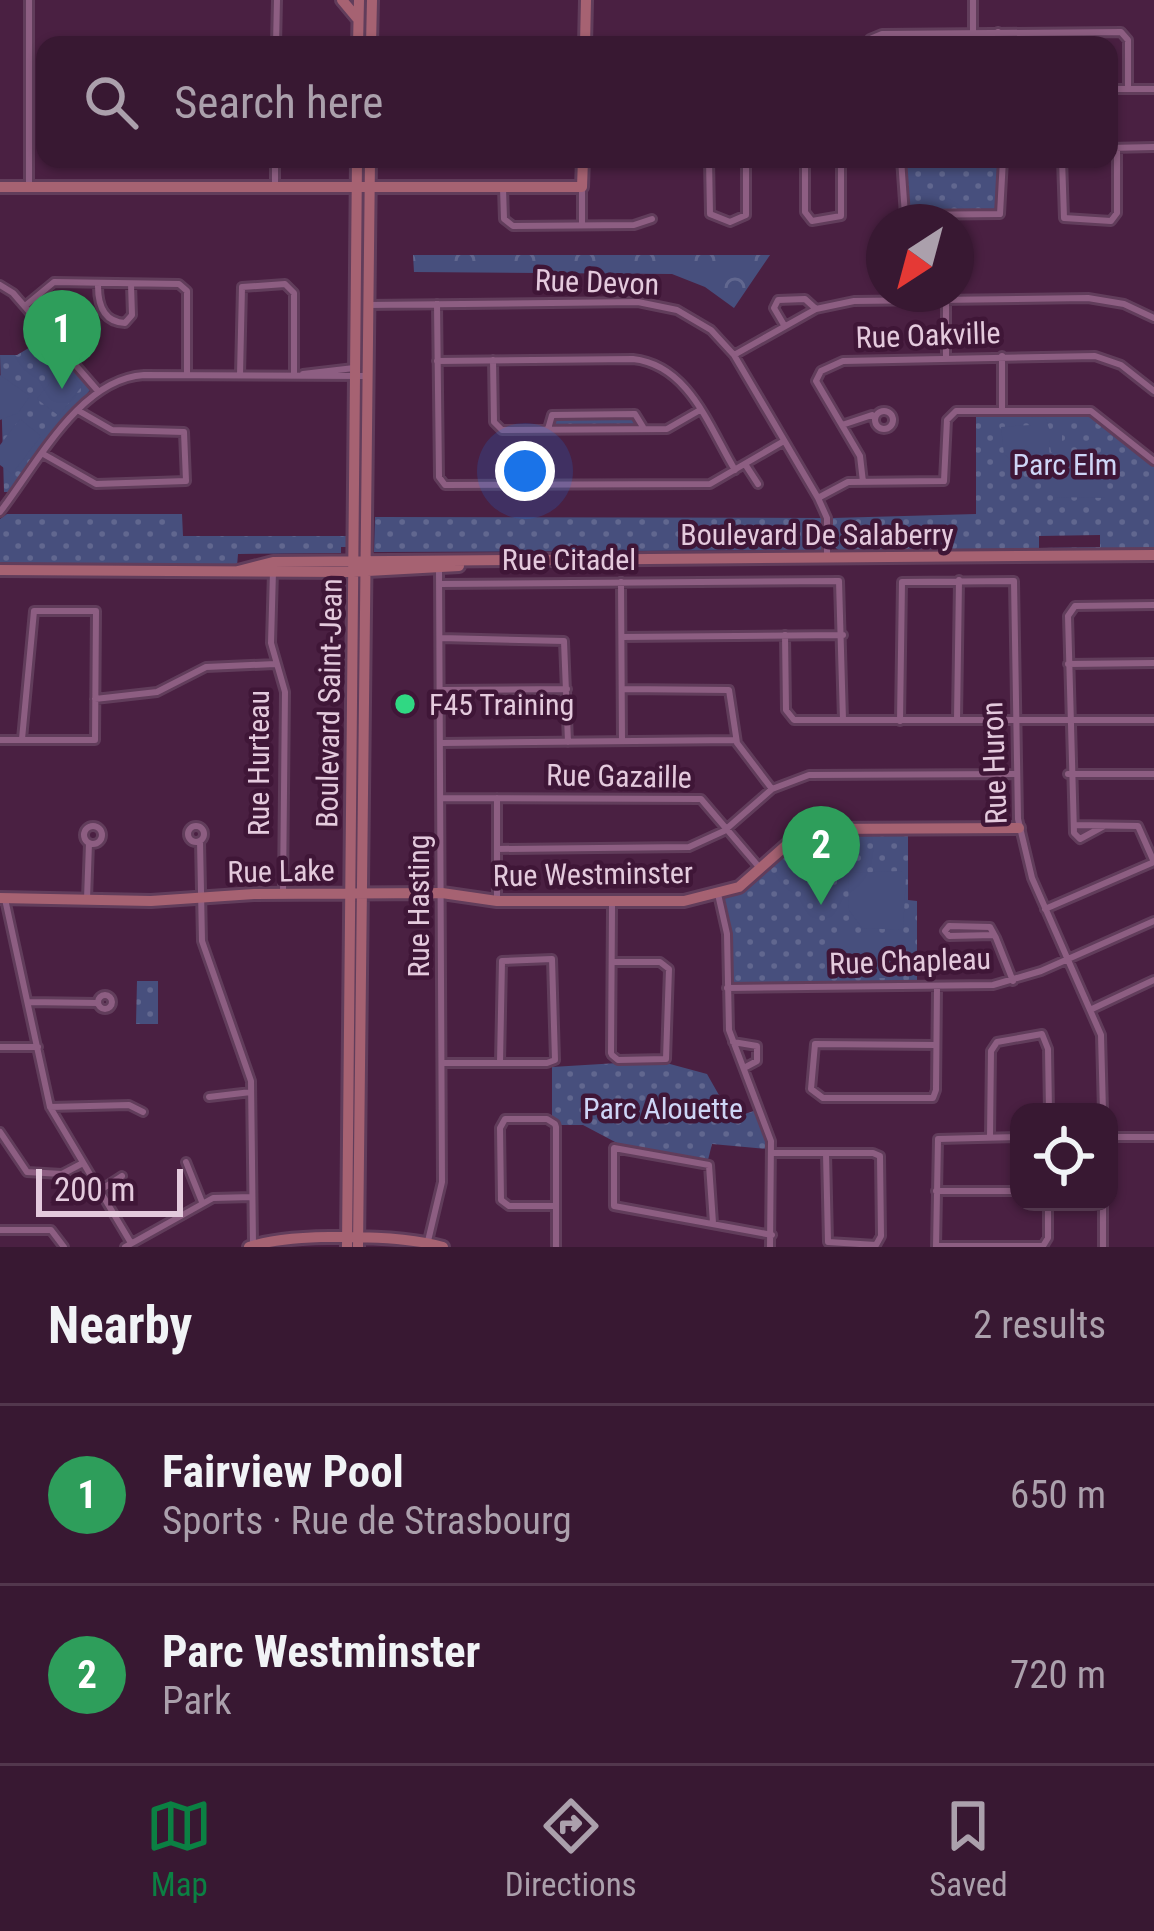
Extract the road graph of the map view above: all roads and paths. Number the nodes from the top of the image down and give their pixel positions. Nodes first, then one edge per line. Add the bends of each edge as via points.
1 (29, 0) edge
2 (277, 0) edge
3 (342, 0) edge
4 (358, 0) edge
5 (372, 0) edge
6 (384, 0) edge
7 (586, 0) edge
8 (973, 0) edge
9 (358, 21) junction
10 (998, 32) junction
11 (924, 33) joint
12 (973, 33) junction
13 (276, 36) edge
14 (358, 36) edge
15 (372, 36) edge
16 (374, 36) edge
17 (585, 36) edge
18 (897, 36) edge
19 (998, 36) edge
20 (1118, 89) edge
21 (1128, 89) junction
22 (1154, 89) edge
23 (1154, 147) edge
24 (1118, 148) edge
25 (275, 168) edge
26 (359, 168) edge
27 (368, 168) edge
28 (583, 168) edge
29 (709, 168) edge
30 (746, 168) edge
31 (805, 168) edge
32 (842, 168) edge
33 (902, 168) edge
34 (1003, 168) edge
35 (1062, 168) edge
36 (1114, 168) edge
37 (0, 187) edge
38 (28, 187) junction
39 (582, 187) junction
40 (275, 188) junction
41 (503, 188) junction
42 (364, 189) junction
43 (652, 219) dead end
44 (582, 224) junction
45 (131, 284) junction
46 (0, 285) edge
47 (98, 286) junction
48 (974, 300) edge
49 (866, 301) edge
50 (363, 304) junction
51 (437, 304) junction
52 (25, 306) junction
53 (816, 309) junction
54 (946, 312) edge
55 (1153, 315) edge
56 (784, 326) junction
57 (734, 355) junction
58 (1002, 356) junction
59 (946, 357) junction
60 (494, 360) junction
61 (437, 362) junction
62 (362, 372) junction
63 (187, 375) junction
64 (240, 375) junction
65 (296, 375) junction
66 (98, 391) junction
67 (1154, 391) edge
68 (700, 410) junction
69 (79, 411) junction
70 (1002, 411) junction
71 (873, 415) dead end
72 (842, 425) junction
73 (548, 429) junction
74 (643, 429) junction
75 (784, 441) junction
76 (45, 455) junction
77 (1153, 458) edge
78 (745, 464) junction
79 (735, 470) junction
80 (863, 482) junction
81 (758, 484) dead end
82 (0, 493) edge
83 (818, 497) junction
84 (9, 500) junction
85 (0, 512) edge
86 (1154, 555) edge
87 (827, 558) junction
88 (480, 561) junction
89 (273, 567) junction
90 (360, 567) junction
91 (439, 569) junction
92 (0, 570) edge
93 (959, 580) junction
94 (621, 583) junction
95 (440, 584) junction
96 (1154, 605) edge
97 (785, 635) junction
98 (844, 635) junction
99 (622, 637) junction
100 (441, 638) junction
101 (1154, 663) edge
102 (275, 664) junction
103 (1068, 664) junction
104 (567, 689) junction
105 (622, 689) junction
106 (442, 690) junction
107 (95, 699) junction
108 (843, 720) junction
109 (1154, 720) edge
110 (900, 721) junction
111 (1016, 721) junction
112 (1068, 721) junction
113 (957, 722) junction
114 (22, 739) junction
115 (0, 740) edge
116 (736, 740) junction
117 (568, 742) junction
118 (622, 742) junction
119 (442, 743) junction
120 (352, 744) junction
121 (363, 765) junction
122 (1014, 774) junction
123 (1068, 774) junction
124 (1154, 774) edge
125 (772, 789) junction
126 (442, 798) junction
127 (497, 798) junction
128 (1073, 825) junction
129 (1104, 826) junction
130 (728, 827) junction
131 (1019, 828) junction
132 (200, 841) dead end
133 (89, 843) dead end
134 (497, 849) junction
135 (1154, 862) edge
136 (761, 870) junction
137 (442, 893) junction
138 (283, 894) junction
139 (356, 894) junction
140 (718, 894) junction
141 (2, 899) edge
142 (201, 899) junction
143 (87, 901) junction
144 (497, 902) junction
145 (612, 902) junction
146 (1045, 909) junction
147 (1154, 921) edge
148 (994, 935) junction
149 (1069, 959) junction
150 (611, 962) junction
151 (1154, 980) edge
152 (1013, 981) junction
153 (728, 988) junction
154 (937, 988) junction
155 (28, 1002) junction
156 (98, 1003) dead end
157 (1091, 1009) junction
158 (733, 1042) junction
159 (936, 1045) junction
160 (0, 1047) edge
161 (40, 1047) junction
162 (442, 1063) junction
163 (500, 1063) junction
164 (743, 1069) junction
165 (251, 1092) junction
166 (209, 1097) dead end
167 (1049, 1103) edge
168 (1103, 1103) edge
169 (50, 1107) junction
170 (142, 1112) dead end
171 (0, 1132) edge
172 (990, 1137) junction
173 (1010, 1137) edge
174 (1118, 1137) edge
175 (1154, 1137) edge
176 (772, 1153) junction
177 (826, 1154) junction
178 (186, 1162) dead end
179 (82, 1163) junction
180 (122, 1176) dead end
181 (99, 1191) junction
182 (936, 1191) junction
183 (1010, 1191) edge
184 (252, 1197) junction
185 (202, 1202) junction
186 (556, 1206) junction
187 (1048, 1211) edge
188 (1103, 1211) edge
189 (713, 1223) junction
190 (0, 1230) edge
191 (772, 1235) junction
192 (428, 1243) junction
193 (352, 1244) edge
194 (128, 1245) edge
195 (251, 1246) edge
196 (936, 1246) edge
197 (64, 1247) edge
198 (442, 1247) edge
199 (556, 1247) edge
200 (770, 1247) edge
201 (1103, 1247) edge

1 - 38 street
2 - 13 street
3 - 9 street
4 - 9 street
5 - 15 street
6 - 16 street
7 - 17 street
8 - 12 street
9 - 14 street
10 - 12 street
10 - 19 street
10 - 21 street via 1124,33
11 - 12 street
11 - 18 street
20 - 21 street
21 - 22 street
23 - 24 street
25 - 40 street
26 - 42 street, Boulevard Saint-Jean
27 - 42 street, Boulevard Saint-Jean
28 - 39 street
29 - 30 street via 710,214 730,222 746,213
31 - 32 street via 812,220 841,216
33 - 34 street via 905,215 953,218 1000,214
35 - 36 street via 1064,218 1111,220
37 - 38 street
38 - 40 street
39 - 41 street
39 - 44 street
40 - 42 street
41 - 42 street
41 - 44 street via 508,224
42 - 50 street, Boulevard Saint-Jean
43 - 44 street
45 - 47 street
45 - 47 street via 125,323 100,308
45 - 63 street via 188,291
46 - 52 street
47 - 52 street via 54,283
48 - 55 street via 1100,299
49 - 53 street
50 - 51 street, Rue Devon
50 - 62 street, Boulevard Saint-Jean
51 - 57 street, Rue Devon via 658,304 698,320
51 - 61 street
52 - 66 street
53 - 56 street
53 - 56 street via 805,299 778,300
54 - 59 street
56 - 57 street
57 - 75 street, Rue Devon
58 - 59 street, Rue Oakville
58 - 67 street, Rue Oakville via 1095,356
58 - 70 street
59 - 72 street, Rue Oakville via 863,358 820,370 817,384
60 - 61 street
60 - 68 street via 652,362 679,378
60 - 73 street via 495,426
61 - 79 street via 445,485 707,484
62 - 65 street
62 - 90 street, Boulevard Saint-Jean
63 - 64 street
63 - 66 street via 127,376
64 - 65 street
64 - 65 street via 242,287 287,284 294,291
66 - 69 street
68 - 74 street via 668,429
68 - 79 street
69 - 76 street
69 - 76 street via 109,429 183,431 186,481 96,484
70 - 77 street via 1091,411
70 - 80 street via 950,414 944,481
71 - 72 street
72 - 80 street, Rue Oakville via 862,460
73 - 74 street
73 - 74 street via 552,415 635,414
75 - 78 street
75 - 83 street, Rue Devon
76 - 84 street
78 - 79 street
78 - 81 street
80 - 83 street
82 - 84 street
83 - 87 street, Rue Devon
84 - 85 street
86 - 87 street, Boulevard De Salaberry
87 - 88 street, Boulevard De Salaberry
88 - 90 street, Boulevard De Salaberry
88 - 91 street, Boulevard De Salaberry
89 - 90 street, Boulevard De Salaberry
89 - 92 street, Boulevard De Salaberry
89 - 102 street, Rue Hurteau
90 - 91 street, Boulevard De Salaberry
90 - 120 street, Boulevard Saint-Jean
90 - 121 street, Boulevard Saint-Jean
91 - 95 street, Rue Hasting
93 - 110 street, Rue Huron via 902,581
93 - 111 street, Rue Huron via 1015,581
93 - 113 street
94 - 95 street, Rue Citadel
94 - 98 street, Rue Citadel via 842,583
94 - 99 street
95 - 100 street, Rue Hasting
96 - 103 street via 1075,606
97 - 98 street
97 - 99 street
97 - 108 street via 788,717
98 - 108 street
99 - 105 street
100 - 104 street via 560,638
100 - 106 street, Rue Hasting
101 - 103 street
102 - 107 street via 206,667 139,698
102 - 138 street, Rue Hurteau via 285,692
103 - 112 street
104 - 106 street
104 - 117 street
105 - 116 street via 727,689
105 - 118 street
106 - 119 street, Rue Hasting
107 - 114 street via 95,740
107 - 114 street via 96,611 34,611
108 - 110 street
109 - 112 street
110 - 113 street
111 - 112 street
111 - 113 street
111 - 122 street, Rue Huron
112 - 123 street
114 - 115 street
116 - 118 street
116 - 125 street
117 - 118 street
117 - 119 street
119 - 126 street, Rue Hasting
120 - 121 street
120 - 139 street, Boulevard Saint-Jean
121 - 139 street, Boulevard Saint-Jean
122 - 125 street via 818,774
122 - 131 street, Rue Huron
123 - 124 street
123 - 128 street
125 - 130 street
126 - 127 street, Rue Gazaille
126 - 137 street, Rue Hasting
127 - 130 street, Rue Gazaille via 700,799
127 - 134 street
128 - 129 street
128 - 129 street via 1080,839
129 - 135 street via 1141,827
130 - 134 street via 681,849
130 - 136 street, Rue Gazaille
131 - 136 street, Rue Westminster via 818,829 791,841
131 - 146 street, Rue Huron
132 - 142 street, Rue Lake
133 - 143 street
134 - 144 street
135 - 146 street
136 - 140 street, Rue Westminster
137 - 139 street, Rue Westminster
137 - 144 street, Rue Westminster
137 - 162 street, Rue Hasting
138 - 139 street, Rue Lake
138 - 142 street, Rue Lake
139 - 193 street, Boulevard Saint-Jean
140 - 145 street, Rue Westminster
140 - 153 street
141 - 143 street, Rue Lake
141 - 155 street
142 - 143 street, Rue Lake
142 - 165 street via 202,941
144 - 145 street, Rue Westminster
145 - 150 street
146 - 149 street, Rue Huron
147 - 149 street, Rue Chapleau
148 - 148 street via 986,926 945,931 949,936
148 - 152 street
149 - 152 street, Rue Chapleau
149 - 157 street, Rue Huron
150 - 150 street via 612,1055 664,1060 669,969
151 - 157 street
152 - 154 street, Rue Chapleau
153 - 154 street, Rue Chapleau
153 - 158 street
154 - 159 street
155 - 156 street
155 - 161 street
157 - 168 street, Rue Huron via 1102,1044
158 - 164 street
158 - 164 street via 757,1046 757,1061
159 - 159 street via 815,1044 811,1089 823,1098 933,1098
160 - 161 street
161 - 169 street
162 - 163 street
162 - 192 street, Rue Hasting via 442,1190
163 - 163 street via 554,1060 552,958 502,961
164 - 176 street
165 - 166 street
165 - 184 street
167 - 172 street via 1042,1034 997,1042
169 - 170 street via 130,1105
169 - 179 street
171 - 179 street via 34,1174 62,1174
172 - 173 street
172 - 182 street via 938,1139
174 - 175 street
176 - 177 street
176 - 191 street
177 - 177 street via 828,1242 876,1245 880,1156
178 - 185 street
179 - 181 street
180 - 181 street
181 - 194 street
182 - 183 street
182 - 196 street
184 - 185 street
184 - 195 street
185 - 194 street
186 - 186 street via 555,1124 505,1119 501,1200
186 - 199 street
187 - 196 street via 1042,1246
188 - 201 street
189 - 189 street via 709,1165 612,1150 614,1206
189 - 191 street
190 - 197 street via 51,1230
191 - 200 street
192 - 193 street
192 - 198 street
193 - 195 street

